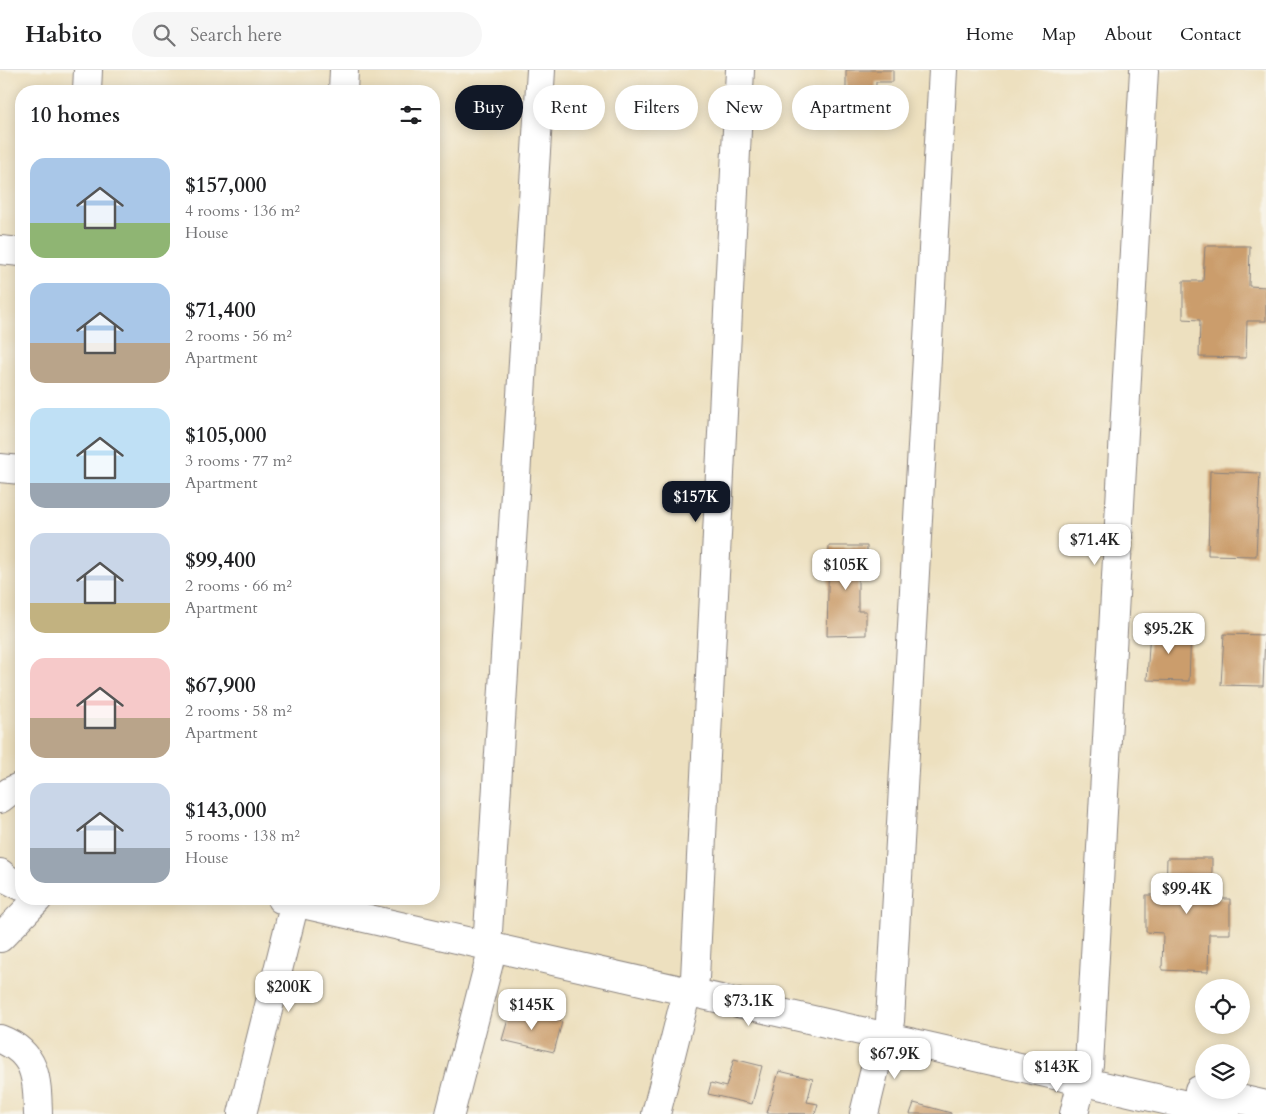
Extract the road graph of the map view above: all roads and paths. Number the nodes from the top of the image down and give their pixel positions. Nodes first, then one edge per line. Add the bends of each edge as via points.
1 (88, 70) edge
2 (344, 70) edge
3 (541, 70) edge
4 (740, 70) edge
5 (943, 70) edge
6 (1144, 70) edge
7 (87, 85) edge
8 (343, 85) edge
9 (0, 250) edge
10 (15, 251) edge
11 (0, 468) edge
12 (15, 469) edge
13 (0, 873) edge
14 (15, 883) edge
15 (32, 905) edge
16 (287, 905) edge
17 (314, 905) edge
18 (362, 905) edge
19 (0, 938) edge
20 (490, 939) junction
21 (691, 984) junction
22 (887, 1029) junction
23 (0, 1039) edge
24 (1085, 1073) junction
25 (1266, 1104) edge
26 (38, 1114) edge
27 (242, 1114) edge
28 (450, 1114) edge
29 (656, 1114) edge
30 (864, 1114) edge
31 (1074, 1114) edge
32 (1226, 1114) edge

1 - 7 street
2 - 8 street
3 - 20 street
4 - 21 street
5 - 22 street
6 - 24 street
9 - 10 street
11 - 12 street
13 - 14 street
15 - 19 street
16 - 27 street
17 - 20 street
18 - 20 street
20 - 21 street
20 - 28 street
21 - 22 street
21 - 29 street
22 - 24 street
22 - 30 street
23 - 26 street via 28,1057 37,1085
24 - 25 street
24 - 31 street
24 - 32 street

